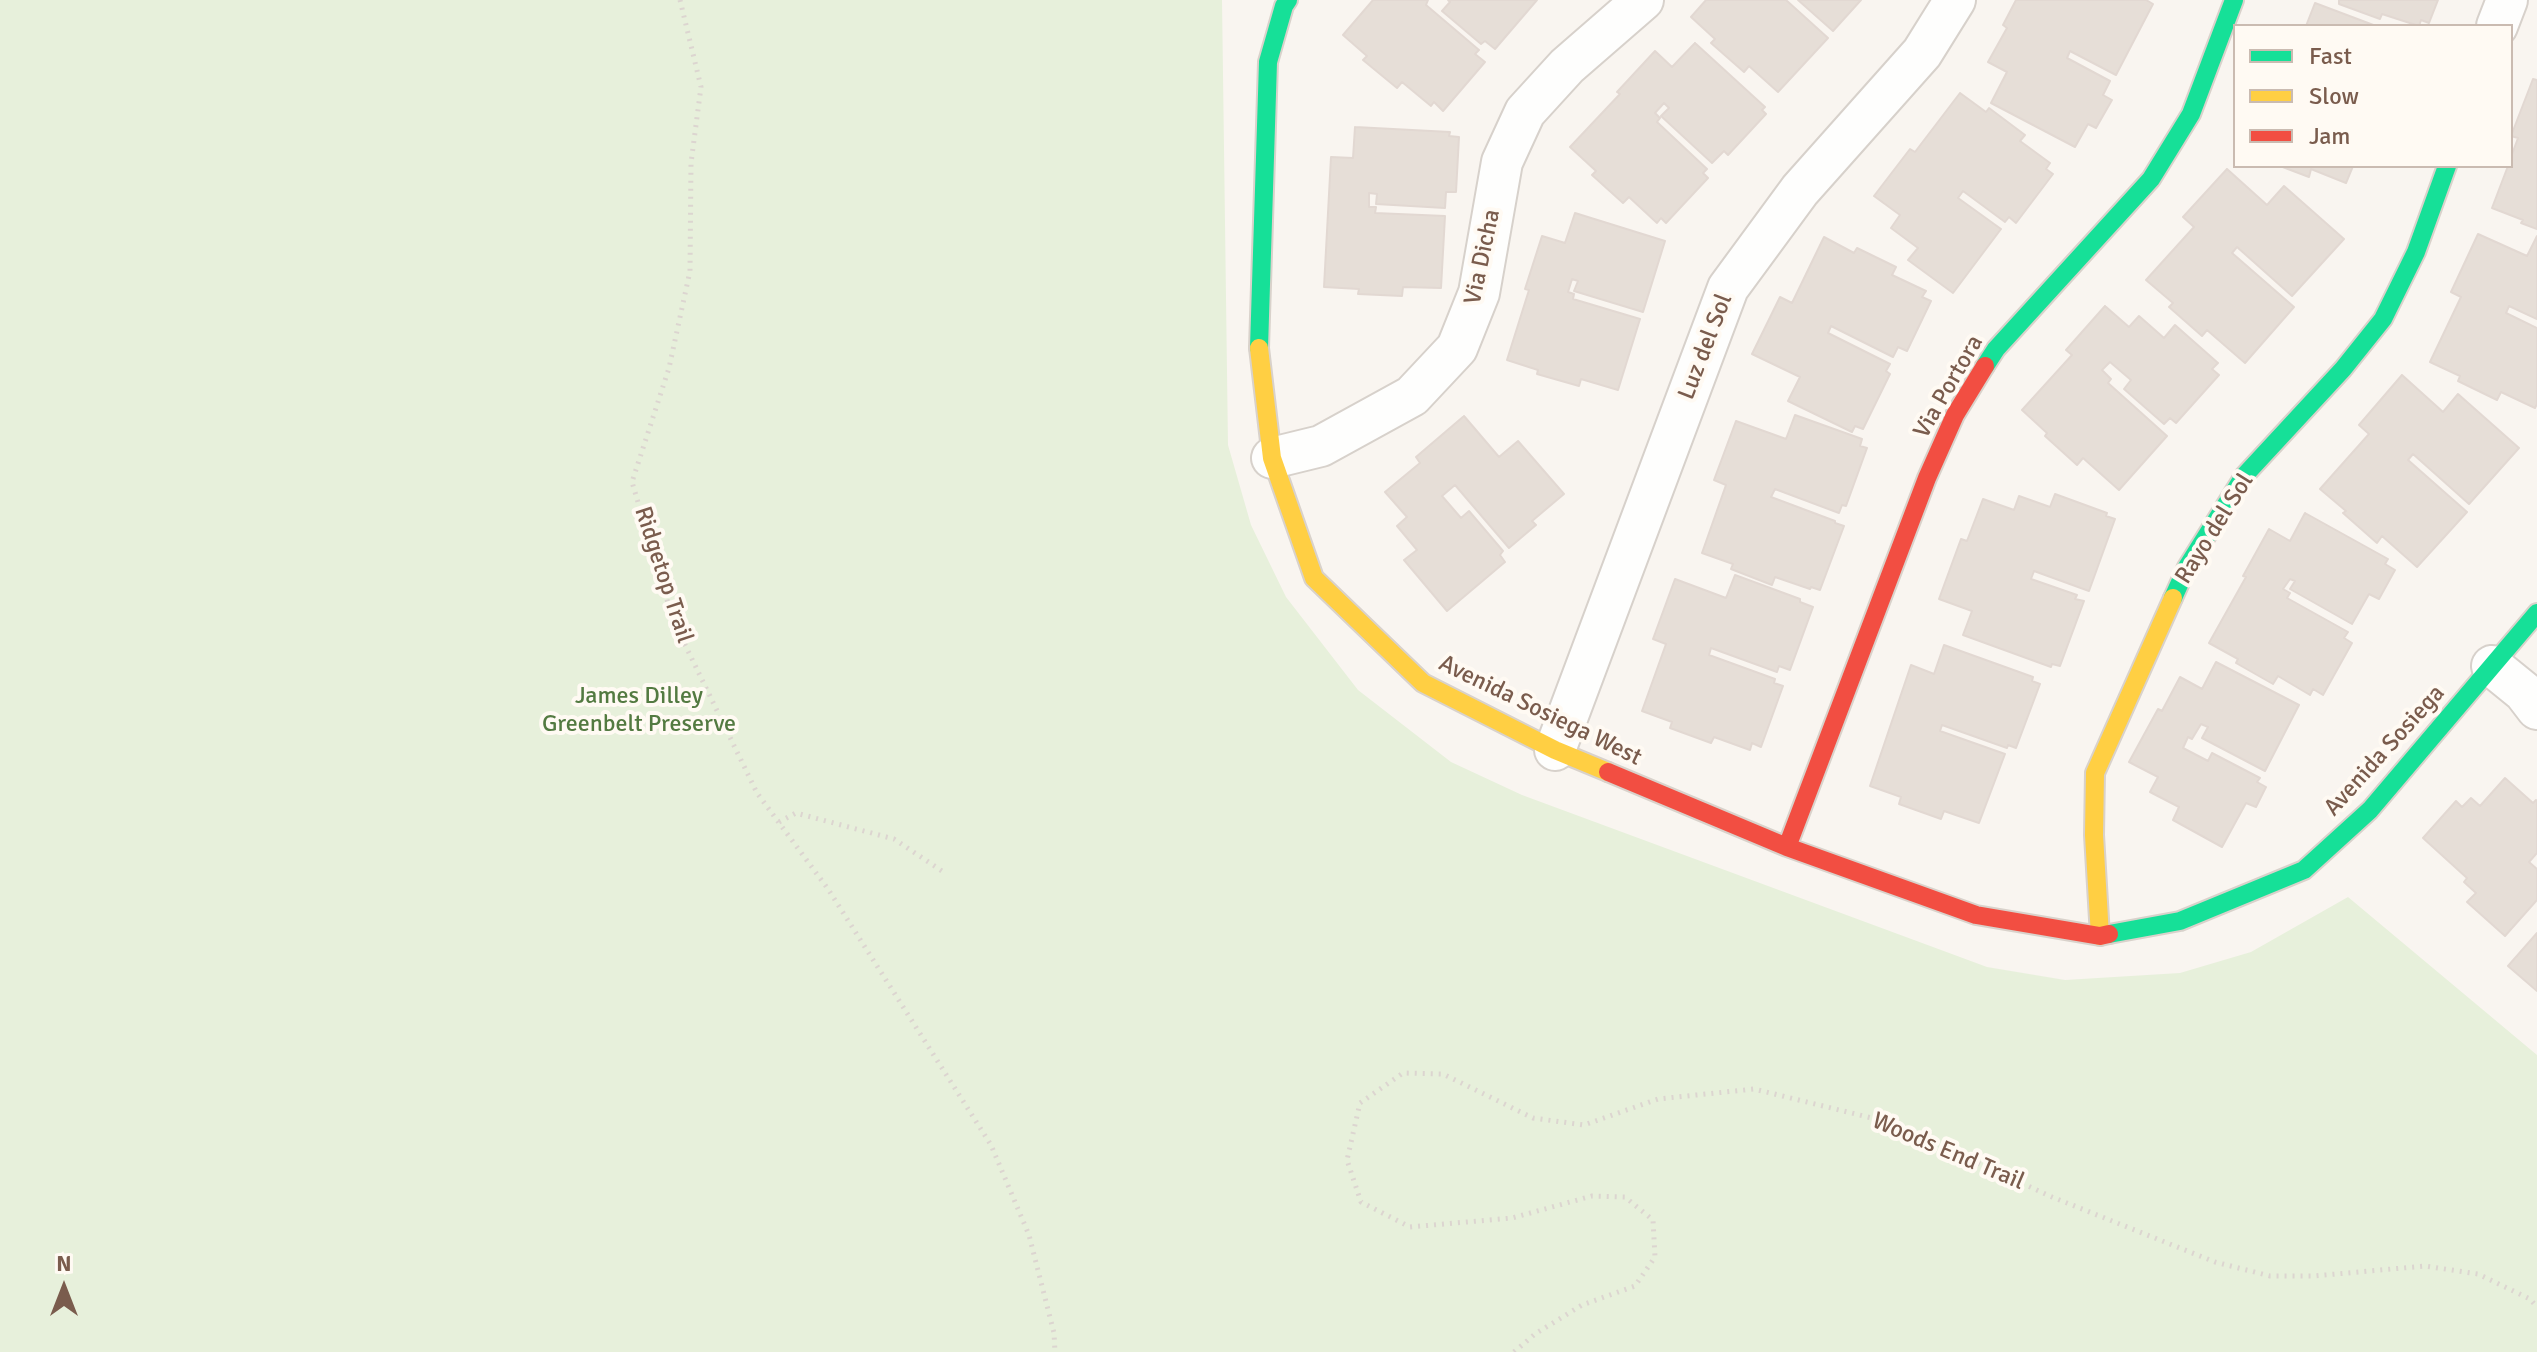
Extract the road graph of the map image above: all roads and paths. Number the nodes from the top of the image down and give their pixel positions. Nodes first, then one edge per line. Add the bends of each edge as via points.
1 (680, 0) edge
2 (1288, 0) edge
3 (1643, 0) edge
4 (1955, 0) edge
5 (2234, 0) edge
6 (2507, 0) edge
7 (2498, 24) edge
8 (2446, 168) edge
9 (1272, 458) junction
10 (2537, 613) edge
11 (2492, 666) junction
12 (2537, 709) edge
13 (1555, 750) junction
14 (779, 822) junction
15 (1787, 847) junction
16 (945, 873) dead end
17 (2100, 936) junction
18 (2537, 1307) edge
19 (1055, 1352) edge
20 (1514, 1352) edge

1 - 14 path, Ridgetop Trail via 701,87 691,163 690,271 669,368 632,482 673,620 757,793
2 - 9 street, Avenida Sosiega West via 1268,62 1259,358
3 - 9 street, Via Dicha via 1567,66 1525,112 1502,162 1479,293 1457,348 1412,396 1321,446
4 - 13 street, Luz del Sol via 1922,53 1800,190 1728,288
5 - 15 street, Via Portora via 2191,114 2151,179 1996,349 1955,415
6 - 7 street
8 - 17 street, Rayo del Sol via 2416,252 2383,319 2244,476 2187,567 2095,773
9 - 13 street, Avenida Sosiega West via 1314,578 1423,683
10 - 11 street, Avenida Sosiega
11 - 12 street
11 - 17 street, Avenida Sosiega via 2370,810 2304,870 2180,921
13 - 15 street, Avenida Sosiega West
14 - 16 path via 796,813 894,839
14 - 19 path, Ridgetop Trail via 828,889 991,1145 1029,1235
15 - 17 street, Avenida Sosiega via 1976,915
18 - 20 path, Woods End Trail via 2478,1274 2425,1266 2270,1276 2215,1262 2052,1197 1888,1122 1754,1089 1658,1099 1584,1125 1533,1118 1443,1074 1403,1073 1360,1103 1347,1160 1361,1202 1410,1227 1512,1218 1592,1196 1625,1197 1653,1220 1655,1257 1635,1286 1582,1305

